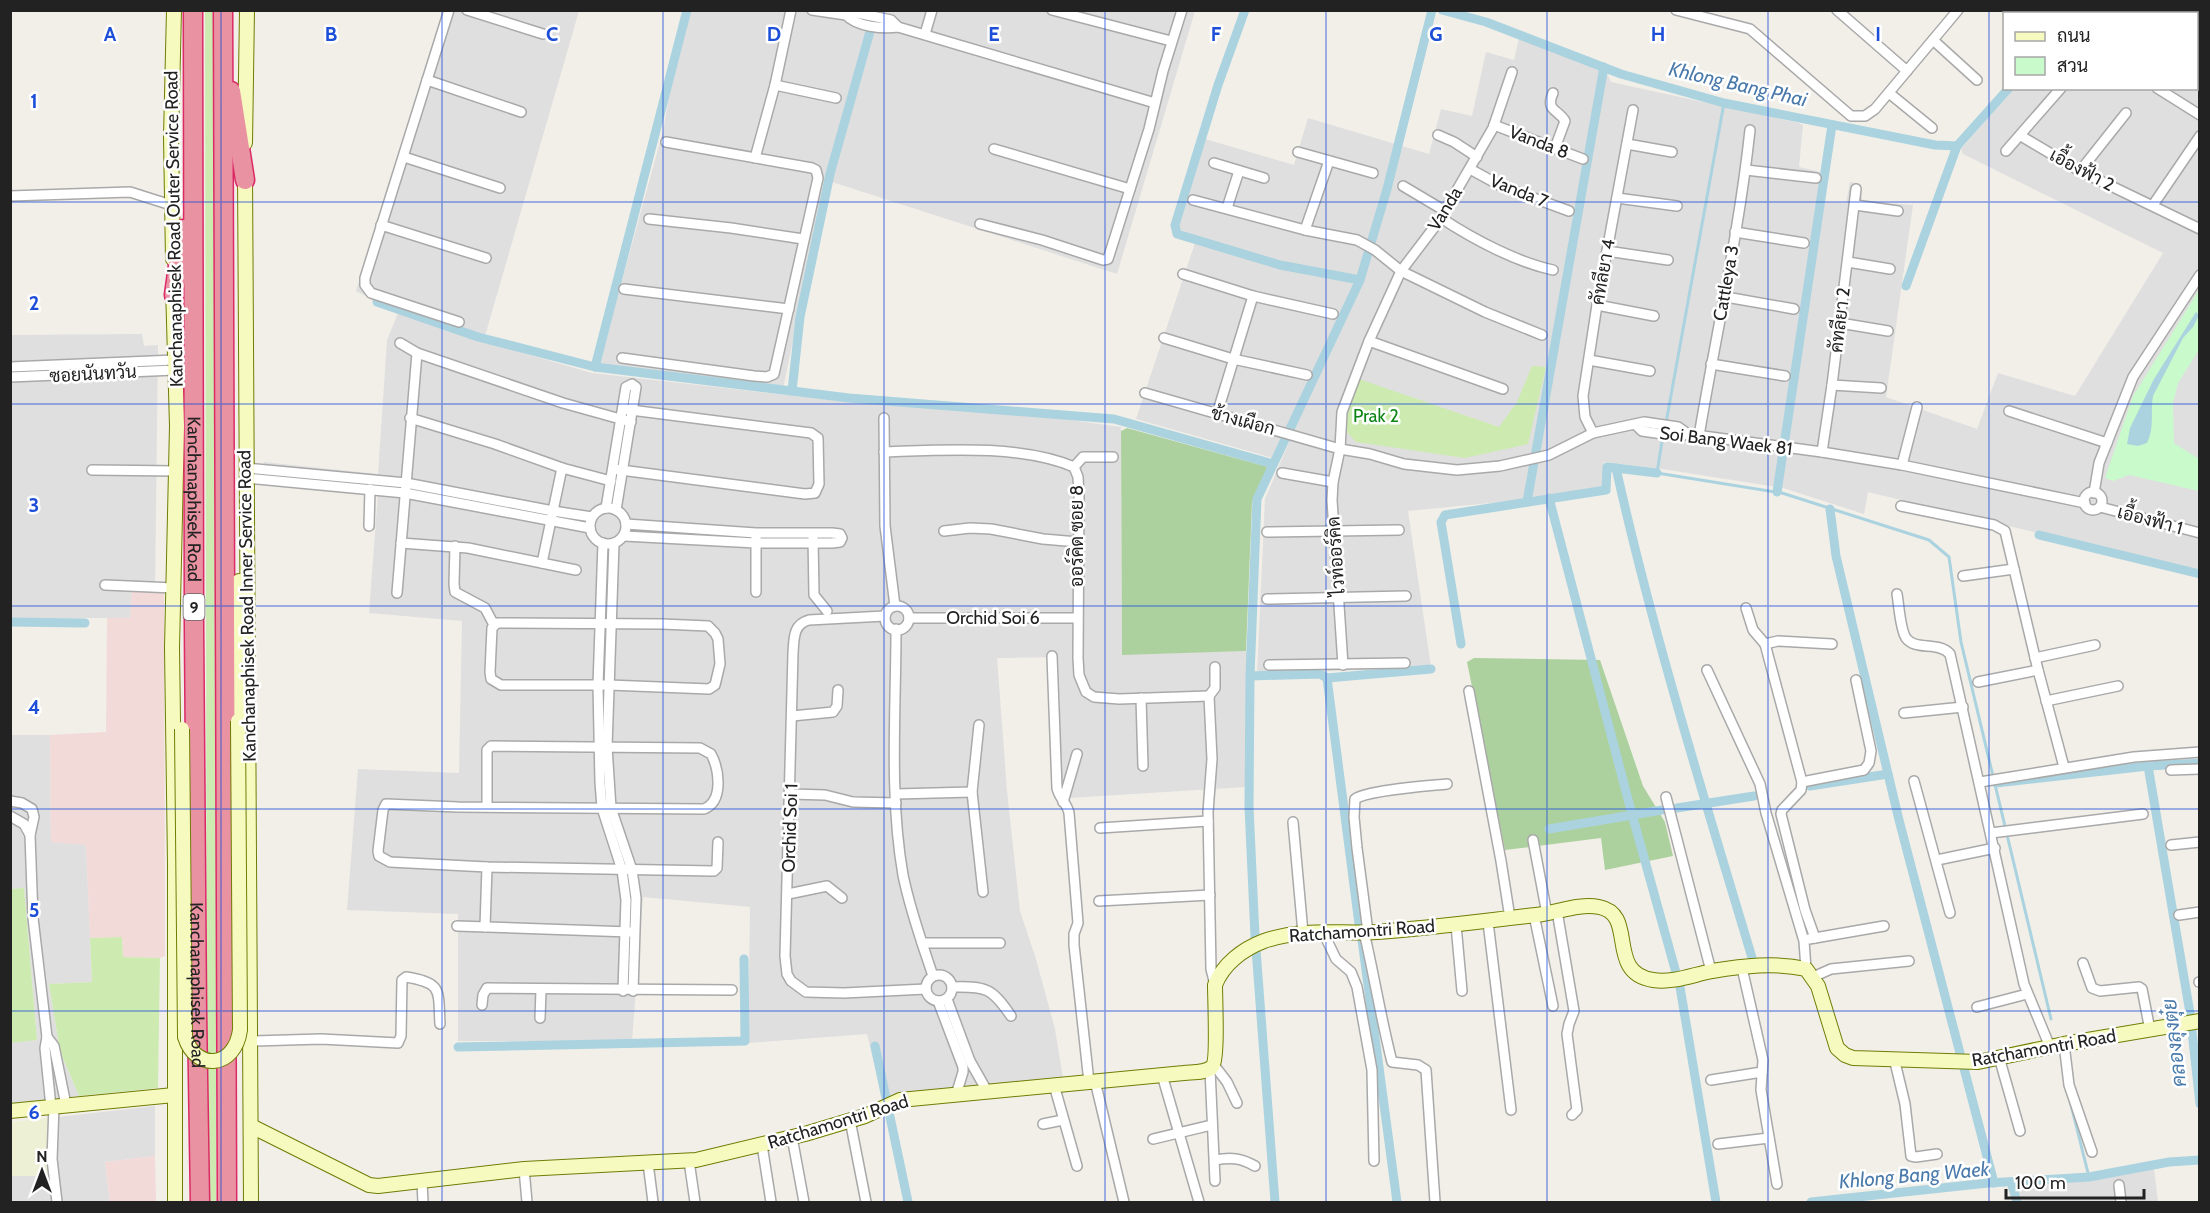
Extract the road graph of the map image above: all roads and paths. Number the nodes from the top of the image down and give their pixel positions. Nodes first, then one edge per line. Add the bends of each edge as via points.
1 (174, 10) edge
2 (193, 10) edge
3 (223, 10) edge
4 (247, 10) edge
5 (449, 10) edge
6 (467, 10) edge
7 (791, 10) edge
8 (812, 10) edge
9 (932, 10) edge
10 (1052, 10) edge
11 (1182, 10) edge
12 (1676, 10) edge
13 (1837, 10) edge
14 (1956, 11) edge
15 (1715, 15) edge
16 (543, 34) dead end
17 (925, 34) junction
18 (223, 36) junction
19 (1933, 40) junction
20 (1171, 41) junction
21 (1907, 70) junction
22 (1512, 72) dead end
23 (427, 80) junction
24 (1977, 80) dead end
25 (775, 85) junction
26 (2059, 90) edge
27 (2160, 90) edge
28 (1553, 93) dead end
29 (1889, 93) junction
30 (836, 98) dead end
31 (1155, 104) junction
32 (1633, 110) dead end
33 (521, 112) dead end
34 (2126, 113) dead end
35 (2199, 115) edge
36 (1494, 125) junction
37 (1932, 128) dead end
38 (1750, 130) dead end
39 (1438, 135) dead end
40 (2020, 136) junction
41 (2199, 136) edge
42 (666, 142) dead end
43 (1626, 144) junction
44 (1555, 148) junction
45 (994, 149) dead end
46 (2006, 151) dead end
47 (1298, 152) dead end
48 (1672, 152) dead end
49 (404, 157) junction
50 (1477, 157) junction
51 (755, 158) junction
52 (1583, 159) dead end
53 (1329, 161) junction
54 (1215, 163) dead end
55 (192, 167) junction
56 (1470, 169) junction
57 (1746, 170) junction
58 (1239, 171) junction
59 (2080, 171) junction
60 (1373, 173) dead end
61 (1264, 178) dead end
62 (1815, 178) dead end
63 (245, 180) junction
64 (1403, 186) dead end
65 (500, 188) dead end
66 (1130, 189) junction
67 (1856, 189) dead end
68 (10, 196) edge
69 (1617, 198) junction
70 (1193, 200) dead end
71 (171, 205) junction
72 (1855, 205) junction
73 (2153, 205) junction
74 (1677, 206) dead end
75 (1227, 208) junction
76 (1569, 211) dead end
77 (1898, 211) dead end
78 (1443, 215) junction
79 (649, 219) dead end
80 (980, 224) dead end
81 (381, 225) junction
82 (2199, 229) edge
83 (1305, 230) junction
84 (1735, 232) junction
85 (803, 239) junction
86 (1804, 243) dead end
87 (1607, 251) junction
88 (486, 258) dead end
89 (1668, 260) dead end
90 (1848, 262) junction
91 (1890, 269) dead end
92 (1553, 270) dead end
93 (1401, 271) junction
94 (1184, 274) dead end
95 (2199, 274) edge
96 (624, 290) dead end
97 (174, 295) junction
98 (1252, 296) junction
99 (1726, 297) junction
100 (1597, 305) junction
101 (789, 309) junction
102 (1794, 309) dead end
103 (1333, 314) dead end
104 (1654, 316) dead end
105 (459, 322) dead end
106 (1840, 323) junction
107 (1888, 331) dead end
108 (1542, 334) dead end
109 (1164, 338) dead end
110 (1369, 340) junction
111 (400, 343) dead end
112 (417, 353) junction
113 (622, 358) dead end
114 (1233, 359) junction
115 (1589, 360) junction
116 (1711, 364) junction
117 (175, 365) junction
118 (10, 367) edge
119 (1650, 371) dead end
120 (36, 372) junction
121 (1307, 375) dead end
122 (1785, 376) dead end
123 (10, 377) edge
124 (1832, 385) junction
125 (1881, 388) dead end
126 (1503, 389) dead end
127 (1145, 393) dead end
128 (1917, 407) dead end
129 (2009, 411) dead end
130 (1217, 414) junction
131 (410, 418) junction
132 (884, 418) dead end
133 (626, 421) junction
134 (1593, 434) junction
135 (1699, 436) junction
136 (2107, 443) junction
137 (1340, 449) junction
138 (884, 452) junction
139 (1822, 452) junction
140 (1113, 457) dead end
141 (1902, 465) junction
142 (1074, 467) junction
143 (562, 468) junction
144 (93, 470) dead end
145 (613, 470) junction
146 (177, 471) junction
147 (623, 471) junction
148 (246, 473) junction
149 (1282, 473) dead end
150 (611, 481) junction
151 (1333, 482) junction
152 (405, 488) junction
153 (370, 489) junction
154 (2094, 493) junction
155 (2085, 503) junction
156 (1901, 506) dead end
157 (2100, 507) junction
158 (611, 509) junction
159 (552, 516) junction
160 (592, 517) junction
161 (626, 524) junction
162 (369, 526) dead end
163 (590, 528) junction
164 (1400, 530) dead end
165 (247, 531) junction
166 (944, 531) dead end
167 (1333, 531) junction
168 (1267, 532) dead end
169 (2199, 533) edge
170 (624, 536) junction
171 (756, 538) junction
172 (1078, 542) junction
173 (401, 543) junction
174 (603, 543) junction
175 (614, 543) junction
176 (456, 546) junction
177 (542, 563) junction
178 (175, 564) junction
179 (2014, 568) junction
180 (576, 570) dead end
181 (1963, 576) dead end
182 (105, 585) dead end
183 (174, 588) junction
184 (756, 592) dead end
185 (397, 593) dead end
186 (1897, 594) dead end
187 (1406, 596) dead end
188 (1339, 598) junction
189 (1267, 599) dead end
190 (895, 606) junction
191 (1746, 608) dead end
192 (827, 611) dead end
193 (885, 616) junction
194 (909, 618) junction
195 (1077, 618) junction
196 (606, 624) junction
197 (494, 625) junction
198 (896, 629) junction
199 (1765, 644) junction
200 (1832, 644) dead end
201 (2095, 645) dead end
202 (1052, 656) dead end
203 (2035, 658) junction
204 (1405, 663) dead end
205 (1269, 665) dead end
206 (1343, 665) junction
207 (1215, 667) dead end
208 (1707, 670) dead end
209 (2038, 670) junction
210 (1856, 680) dead end
211 (1978, 682) dead end
212 (598, 685) junction
213 (609, 685) junction
214 (2118, 686) dead end
215 (838, 690) dead end
216 (1469, 691) dead end
217 (1209, 696) junction
218 (1141, 698) junction
219 (2046, 701) junction
220 (1963, 707) junction
221 (1904, 713) dead end
222 (792, 716) junction
223 (979, 725) dead end
224 (603, 747) junction
225 (2199, 752) edge
226 (1077, 754) dead end
227 (1143, 766) dead end
228 (2064, 767) junction
229 (2199, 769) edge
230 (2171, 770) dead end
231 (1914, 781) dead end
232 (1982, 781) junction
233 (1802, 782) junction
234 (1447, 784) dead end
235 (972, 792) junction
236 (791, 795) junction
237 (1666, 797) dead end
238 (896, 799) junction
239 (10, 801) edge
240 (1063, 802) junction
241 (487, 807) junction
242 (607, 808) junction
243 (2143, 814) dead end
244 (10, 816) edge
245 (1208, 821) junction
246 (1293, 822) dead end
247 (1783, 826) junction
248 (1100, 828) dead end
249 (1771, 828) junction
250 (1994, 832) junction
251 (30, 834) junction
252 (1533, 840) dead end
253 (2199, 842) edge
254 (718, 843) dead end
255 (2171, 845) dead end
256 (1995, 848) junction
257 (1937, 860) junction
258 (487, 867) junction
259 (627, 870) junction
260 (983, 892) dead end
261 (788, 894) junction
262 (1210, 895) junction
263 (842, 897) dead end
264 (1099, 901) dead end
265 (2199, 912) edge
266 (1546, 913) junction
267 (1950, 913) dead end
268 (2178, 915) dead end
269 (1510, 918) junction
270 (1488, 922) junction
271 (1456, 925) junction
272 (457, 926) dead end
273 (485, 927) junction
274 (1884, 927) dead end
275 (631, 932) junction
276 (1323, 932) junction
277 (1366, 932) junction
278 (1303, 933) junction
279 (1815, 938) junction
280 (1804, 941) junction
281 (922, 943) junction
282 (1000, 943) dead end
283 (1910, 961) dead end
284 (2083, 963) dead end
285 (1742, 968) junction
286 (1712, 971) junction
287 (1810, 973) junction
288 (933, 976) junction
289 (1215, 985) junction
290 (952, 987) junction
291 (926, 989) junction
292 (541, 990) junction
293 (732, 990) dead end
294 (623, 991) junction
295 (633, 991) junction
296 (1462, 991) dead end
297 (2027, 994) junction
298 (942, 1000) junction
299 (482, 1005) dead end
300 (1553, 1006) dead end
301 (1977, 1007) dead end
302 (1011, 1016) dead end
303 (540, 1018) dead end
304 (2198, 1021) edge
305 (440, 1024) dead end
306 (2150, 1030) junction
307 (47, 1037) junction
308 (250, 1041) junction
309 (2057, 1045) junction
310 (1999, 1057) junction
311 (1894, 1058) junction
312 (1212, 1067) junction
313 (963, 1072) junction
314 (975, 1072) junction
315 (1762, 1072) junction
316 (1162, 1075) junction
317 (1711, 1080) dead end
318 (1092, 1082) junction
319 (1054, 1085) junction
320 (987, 1091) junction
321 (174, 1095) junction
322 (956, 1095) junction
323 (1237, 1103) dead end
324 (57, 1106) junction
325 (1511, 1110) dead end
326 (10, 1111) edge
327 (1572, 1115) dead end
328 (850, 1120) junction
329 (1063, 1120) junction
330 (1043, 1124) dead end
331 (251, 1126) junction
332 (1207, 1126) dead end
333 (2020, 1131) dead end
334 (1179, 1132) junction
335 (792, 1137) junction
336 (1769, 1138) junction
337 (1153, 1139) dead end
338 (1718, 1144) dead end
339 (762, 1145) junction
340 (2092, 1152) dead end
341 (1937, 1154) dead end
342 (1215, 1160) junction
343 (689, 1161) junction
344 (1374, 1161) dead end
345 (648, 1163) junction
346 (1077, 1166) dead end
347 (1255, 1166) dead end
348 (524, 1169) junction
349 (1215, 1181) dead end
350 (422, 1182) junction
351 (1777, 1184) dead end
352 (2119, 1185) dead end
353 (1434, 1202) edge
354 (57, 1203) edge
355 (175, 1203) edge
356 (200, 1203) edge
357 (227, 1203) edge
358 (251, 1203) edge
359 (423, 1203) edge
360 (528, 1203) edge
361 (653, 1203) edge
362 (695, 1203) edge
363 (771, 1203) edge
364 (804, 1203) edge
365 (866, 1203) edge
366 (1124, 1203) edge
367 (1199, 1203) edge
368 (2121, 1203) edge

1 - 71 main road, Kanchanaphisek Road Outer Service Road
2 - 55 highway, Kanchanaphisek Road / 9
3 - 18 highway, Kanchanaphisek Road / 9
4 - 63 main road, Kanchanaphisek Road Inner Service Road
5 - 23 street
6 - 16 street
7 - 25 street
8 - 17 street
9 - 17 street
10 - 20 street
11 - 20 street
12 - 15 street
13 - 21 street
14 - 19 street
15 - 29 street via 1750,29 1851,116 1865,116 1875,110
17 - 31 street
18 - 63 highway
18 - 357 highway, Kanchanaphisek Road / 9
19 - 21 street
19 - 24 street
20 - 31 street
21 - 29 street
22 - 36 street, Vanda
23 - 33 street
23 - 49 street
25 - 30 street
25 - 51 street
26 - 40 street
27 - 35 street
28 - 44 street via 1551,107 1565,121
29 - 37 street
31 - 66 street
32 - 43 street, คัทลียา 4
34 - 59 street
36 - 44 street, Vanda 8
36 - 50 street, Vanda
38 - 57 street, Cattleya 3
39 - 50 street
40 - 46 street
40 - 59 street, เอื้องฟ้า 2
41 - 73 street
42 - 51 street
43 - 48 street
43 - 69 street, คัทลียา 4
44 - 52 street, Vanda 8
45 - 66 street
47 - 53 street
49 - 65 street
49 - 81 street
50 - 56 street, Vanda
51 - 85 street via 812,168 818,173
53 - 60 street
53 - 83 street
54 - 58 street
55 - 97 highway
55 - 356 highway, Kanchanaphisek Road / 9
56 - 76 street, Vanda 7 via 1501,186
56 - 78 street, Vanda
57 - 62 street
57 - 84 street, Cattleya 3
58 - 61 street
58 - 75 street
59 - 73 street, เอื้องฟ้า 2
63 - 148 main road, Kanchanaphisek Road Inner Service Road
64 - 78 street
66 - 80 street via 1106,260
67 - 72 street, คัทลียา 2
68 - 71 street via 130,192
69 - 74 street
69 - 87 street, คัทลียา 4
70 - 75 street
71 - 97 main road, Kanchanaphisek Road Outer Service Road
72 - 77 street
72 - 90 street, คัทลียา 2
73 - 82 street, เอื้องฟ้า 2
75 - 83 street
78 - 92 street via 1472,238
78 - 93 street, Vanda
79 - 85 street
81 - 88 street
81 - 105 street via 365,278 366,289
83 - 93 street via 1363,243
84 - 86 street
84 - 99 street, Cattleya 3
85 - 101 street
87 - 89 street
87 - 100 street, คัทลียา 4
90 - 91 street
90 - 106 street, คัทลียา 2
93 - 108 street via 1485,312
93 - 110 street, Vanda
94 - 98 street
95 - 136 street via 2133,377
96 - 101 street
97 - 117 main road, Kanchanaphisek Road Outer Service Road
98 - 103 street
98 - 114 street
99 - 102 street
99 - 116 street, Cattleya 3
100 - 104 street
100 - 115 street, คัทลียา 4
101 - 113 street via 776,370 771,376
106 - 107 street
106 - 124 street, คัทลียา 2
109 - 114 street
110 - 126 street
110 - 137 street, Vanda via 1342,411
111 - 112 street
112 - 131 street
112 - 133 street
114 - 121 street
114 - 130 street
115 - 119 street
115 - 134 street, คัทลียา 4 via 1583,396 1585,417
116 - 122 street
116 - 135 street, Cattleya 3
117 - 120 street, ซอยนันทวัน
117 - 146 main road, Kanchanaphisek Road Outer Service Road
118 - 120 street, ซอยนันทวัน
120 - 123 street, ซอยนันทวัน
124 - 125 street
124 - 139 street, คัทลียา 2
127 - 130 street, ช้างเผือก
128 - 141 street
129 - 136 street
130 - 137 street, ช้างเผือก
131 - 143 street
131 - 152 street
132 - 138 street
133 - 145 street
133 - 147 street
133 - 147 street via 628,410 811,433 818,438 819,484 815,493 805,494
134 - 135 street, Soi Bang Waek 81 via 1641,426
134 - 137 street, Soi Bang Waek 81 via 1549,455 1457,470 1404,464
135 - 139 street, Soi Bang Waek 81
136 - 154 street
137 - 151 street, ไวท์ออร์คิด
138 - 142 street, ออร์คิด ซอย 8 via 981,450
138 - 190 street via 885,526
139 - 141 street, Soi Bang Waek 81
140 - 142 street via 1083,457
141 - 155 street, Soi Bang Waek 81
142 - 172 street, ออร์คิด ซอย 8 via 1079,495
143 - 150 street
143 - 159 street
144 - 146 street
145 - 147 street
145 - 150 street
146 - 178 main road, Kanchanaphisek Road Outer Service Road
147 - 158 street
148 - 152 street
148 - 153 street
148 - 165 main road, Kanchanaphisek Road Inner Service Road
149 - 151 street
150 - 158 street
151 - 167 street, ไวท์ออร์คิด
152 - 153 street
152 - 159 street
152 - 173 street
153 - 162 street
154 - 155 street via 2087,495
154 - 157 street via 2102,499
155 - 157 street via 2092,510
156 - 179 street via 2001,528 2007,536
157 - 169 street, เอื้องฟ้า 1
158 - 160 street via 601,509
158 - 161 street via 621,513
159 - 160 street
159 - 163 street
159 - 177 street
160 - 163 street
161 - 170 street
161 - 171 street
163 - 174 street
164 - 167 street
165 - 178 main road, bridge via 240,564 238,606 240,1030 235,1049 215,1060 195,1054 184,1037 181,628
165 - 308 main road, Kanchanaphisek Road Inner Service Road
166 - 172 street via 991,529
167 - 168 street
167 - 188 street, ไวท์ออร์คิด
170 - 171 street
170 - 175 street
171 - 184 street
171 - 192 street via 813,538 814,595
172 - 195 street, ออร์คิด ซอย 8
173 - 176 street
173 - 185 street
174 - 175 street
174 - 196 street
175 - 196 street
176 - 177 street
176 - 197 street via 455,592 485,608
177 - 180 street
178 - 183 main road, Kanchanaphisek Road Outer Service Road
179 - 181 street
179 - 203 street
182 - 183 street
183 - 321 main road, Kanchanaphisek Road Outer Service Road
186 - 220 street via 1907,640 1946,649 1950,654
187 - 188 street
188 - 189 street
188 - 206 street, ไวท์ออร์คิด
190 - 193 street
190 - 194 street via 906,610
191 - 199 street via 1753,630
193 - 198 street via 889,626
193 - 222 street, Orchid Soi 1 via 801,623 794,638
194 - 195 street, Orchid Soi 6
194 - 198 street via 904,628
195 - 218 street, ออร์คิด ซอย 8 via 1079,675 1086,692 1103,698
196 - 197 street
196 - 212 street
196 - 213 street
196 - 213 street via 708,626 718,639 720,664 715,685 709,689
197 - 212 street via 490,672 495,683
198 - 238 street
199 - 200 street
199 - 233 street
201 - 203 street
202 - 240 street via 1057,788
203 - 209 street
204 - 206 street
205 - 206 street
207 - 217 street via 1215,688
208 - 249 street via 1760,784
209 - 211 street
209 - 219 street
210 - 233 street via 1871,751 1869,763 1864,770
212 - 213 street
212 - 224 street
213 - 224 street
214 - 219 street
215 - 222 street via 833,712
216 - 269 street
217 - 218 street
217 - 245 street
218 - 227 street
219 - 228 street
220 - 221 street
220 - 232 street
222 - 236 street, Orchid Soi 1
223 - 235 street
224 - 241 street via 491,746 487,750
224 - 242 street
224 - 242 street via 707,750 716,762 718,778 717,794 704,809
225 - 228 street
226 - 240 street
228 - 232 street
229 - 230 street
231 - 257 street
232 - 250 street
233 - 247 street via 1801,790 1782,810
234 - 277 street via 1355,799
235 - 238 street
235 - 260 street
236 - 238 street via 825,795 853,802
236 - 261 street, Orchid Soi 1
237 - 286 street
238 - 281 street via 904,877
239 - 251 street via 32,809
240 - 318 street via 1069,813 1073,851 1078,923 1074,945
241 - 242 street
241 - 258 street via 386,804 378,851 379,856 390,862
242 - 259 street
243 - 250 street
244 - 251 street via 24,824
245 - 248 street
245 - 262 street
246 - 278 street
247 - 249 street
247 - 279 street
249 - 280 street
250 - 256 street
251 - 307 street via 33,918
252 - 266 street
253 - 255 street
254 - 259 street via 714,871
256 - 257 street
256 - 297 street
257 - 267 street
258 - 259 street
258 - 273 street
259 - 275 street via 636,898
261 - 263 street via 827,886
261 - 291 street, Orchid Soi 1 via 785,956 791,981 799,988 818,994
262 - 264 street
262 - 289 street via 1211,969
265 - 268 street
266 - 269 main road, Ratchamontri Road
266 - 286 main road, Ratchamontri Road via 1599,907 1607,910 1616,918 1630,969 1641,978 1660,981
266 - 300 street
266 - 327 street via 1575,1011 1567,1034 1577,1110
269 - 270 main road, Ratchamontri Road
270 - 271 main road, Ratchamontri Road
270 - 325 street
271 - 277 main road, Ratchamontri Road
271 - 296 street
272 - 273 street
273 - 275 street
274 - 279 street
275 - 294 street
275 - 295 street
276 - 277 main road, Ratchamontri Road
276 - 278 main road, Ratchamontri Road
276 - 344 street via 1336,959 1351,972 1357,987 1372,1070
277 - 353 street via 1392,1062 1418,1065 1426,1070
278 - 289 main road, Ratchamontri Road via 1248,949 1223,969
279 - 280 street
280 - 287 street
281 - 282 street
281 - 288 street
283 - 287 street
284 - 306 street via 2095,990 2142,989
285 - 286 main road, Ratchamontri Road
285 - 287 main road, Ratchamontri Road via 1787,964
285 - 315 street via 1764,1060
287 - 311 main road, Ratchamontri Road via 1818,986 1837,1048 1853,1058
288 - 290 street via 943,975
288 - 291 street
289 - 312 main road via 1216,1053
290 - 298 street
290 - 302 street via 992,992
291 - 298 street via 930,998
292 - 294 street
292 - 299 street via 487,988
292 - 303 street
293 - 295 street
294 - 295 street
297 - 301 street
297 - 309 street
298 - 313 street
298 - 314 street
304 - 306 main road, Ratchamontri Road
305 - 308 street via 435,986 426,980 406,977 402,980 398,1043
306 - 309 main road, Ratchamontri Road
307 - 324 street via 45,1048
307 - 324 street via 54,1046
308 - 331 main road, Kanchanaphisek Road Inner Service Road
309 - 310 main road, Ratchamontri Road
309 - 340 street
310 - 311 main road, Ratchamontri Road via 1968,1062
310 - 333 street
311 - 341 street via 1911,1156
312 - 316 main road, Ratchamontri Road
312 - 323 street via 1227,1082
312 - 342 street
313 - 314 street
313 - 322 street
314 - 320 street
315 - 317 street
315 - 336 street
316 - 318 main road, Ratchamontri Road
316 - 334 street
318 - 319 main road, Ratchamontri Road
318 - 366 street
319 - 320 main road, Ratchamontri Road
319 - 329 street
320 - 322 main road, Ratchamontri Road
321 - 324 main road
321 - 355 main road, Kanchanaphisek Road Outer Service Road
322 - 328 main road, Ratchamontri Road via 894,1102
324 - 326 main road
324 - 354 street via 52,1159
328 - 335 main road, Ratchamontri Road
328 - 365 street
329 - 330 street
329 - 346 street
331 - 350 main road, Ratchamontri Road via 369,1185
331 - 358 main road, Kanchanaphisek Road Inner Service Road
332 - 334 street
334 - 337 street
334 - 367 street
335 - 339 main road, Ratchamontri Road
335 - 364 street
336 - 338 street
336 - 351 street
339 - 343 main road, Ratchamontri Road
339 - 363 street
342 - 347 street via 1243,1159
342 - 349 street
343 - 345 main road, Ratchamontri Road
343 - 362 street
345 - 348 main road, Ratchamontri Road
345 - 361 street
348 - 350 main road, Ratchamontri Road
348 - 360 street
350 - 359 street
352 - 368 street

